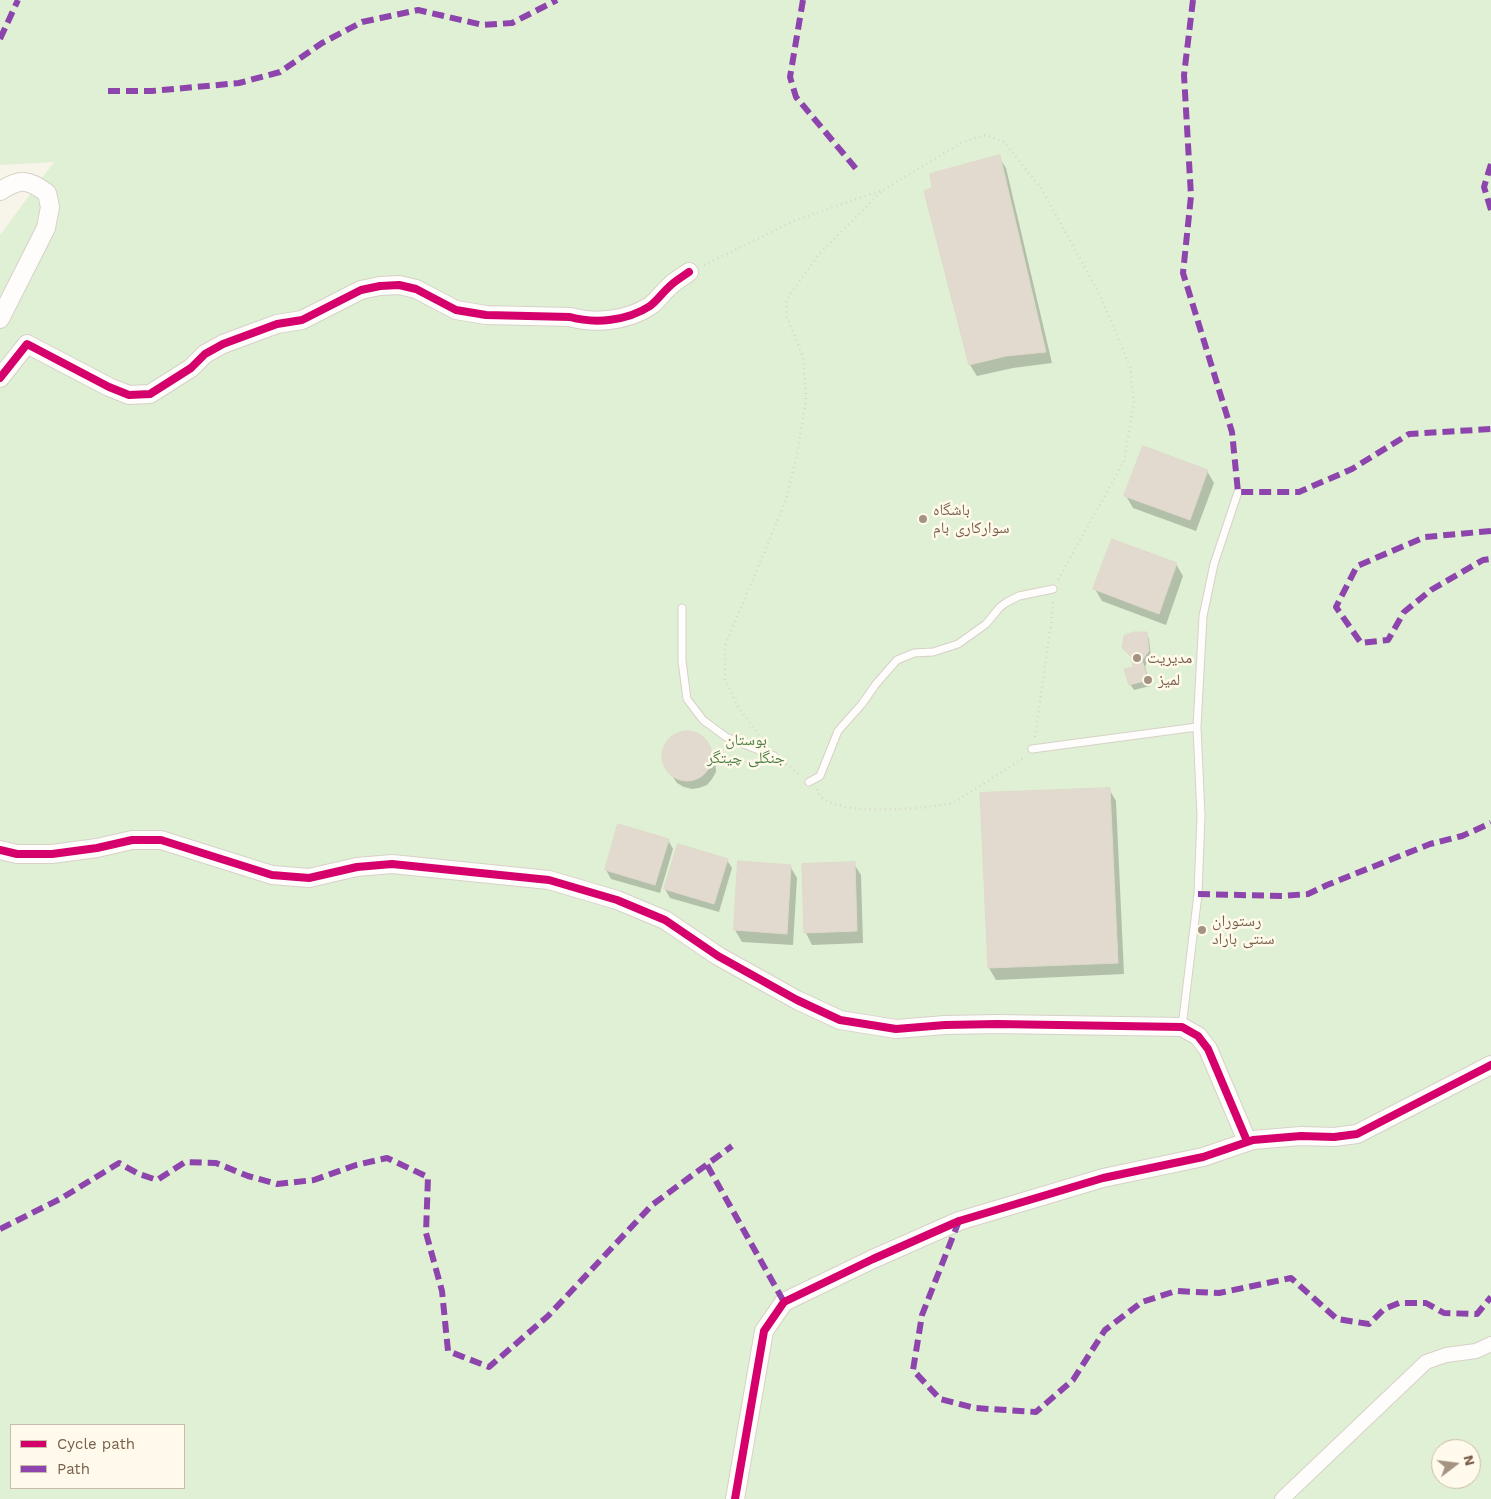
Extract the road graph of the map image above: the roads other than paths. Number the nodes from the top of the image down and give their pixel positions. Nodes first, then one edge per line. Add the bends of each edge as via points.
1 (0, 192) edge
2 (689, 272) road end
3 (0, 319) edge
4 (0, 378) edge
5 (1238, 492) dead end
6 (1053, 589) road end
7 (682, 608) dead end
8 (1197, 727) junction
9 (1032, 748) road end
10 (774, 756) road end
11 (809, 782) road end
12 (0, 850) edge
13 (1182, 1027) junction
14 (1491, 1065) edge
15 (1247, 1141) junction
16 (1491, 1344) edge
17 (735, 1499) edge
18 (1282, 1499) edge

1 - 3 street via 14,182 32,182 47,193 50,207 46,228
2 - 4 street via 651,305 616,319 595,321 517,314 486,315 456,310 416,289 399,285 361,290 302,320 277,324 223,344 150,394 129,395 27,344
5 - 8 lane via 1214,564 1203,616
6 - 11 lane via 1019,596 1007,602 986,624 958,644 897,660 838,731 820,776
7 - 10 lane via 682,660 687,699 703,720 726,737
8 - 9 lane
8 - 13 lane via 1201,815 1198,894
12 - 13 street via 17,854 52,854 132,840 161,840 272,875 309,878 357,867 392,864 549,880 617,900 665,920 718,956 840,1020 896,1029 997,1024
13 - 15 street via 1198,1036 1208,1049
14 - 15 street via 1356,1134
15 - 17 street via 1203,1157 1103,1178 959,1221 784,1302 764,1331
16 - 18 street via 1476,1351 1446,1355 1426,1362

